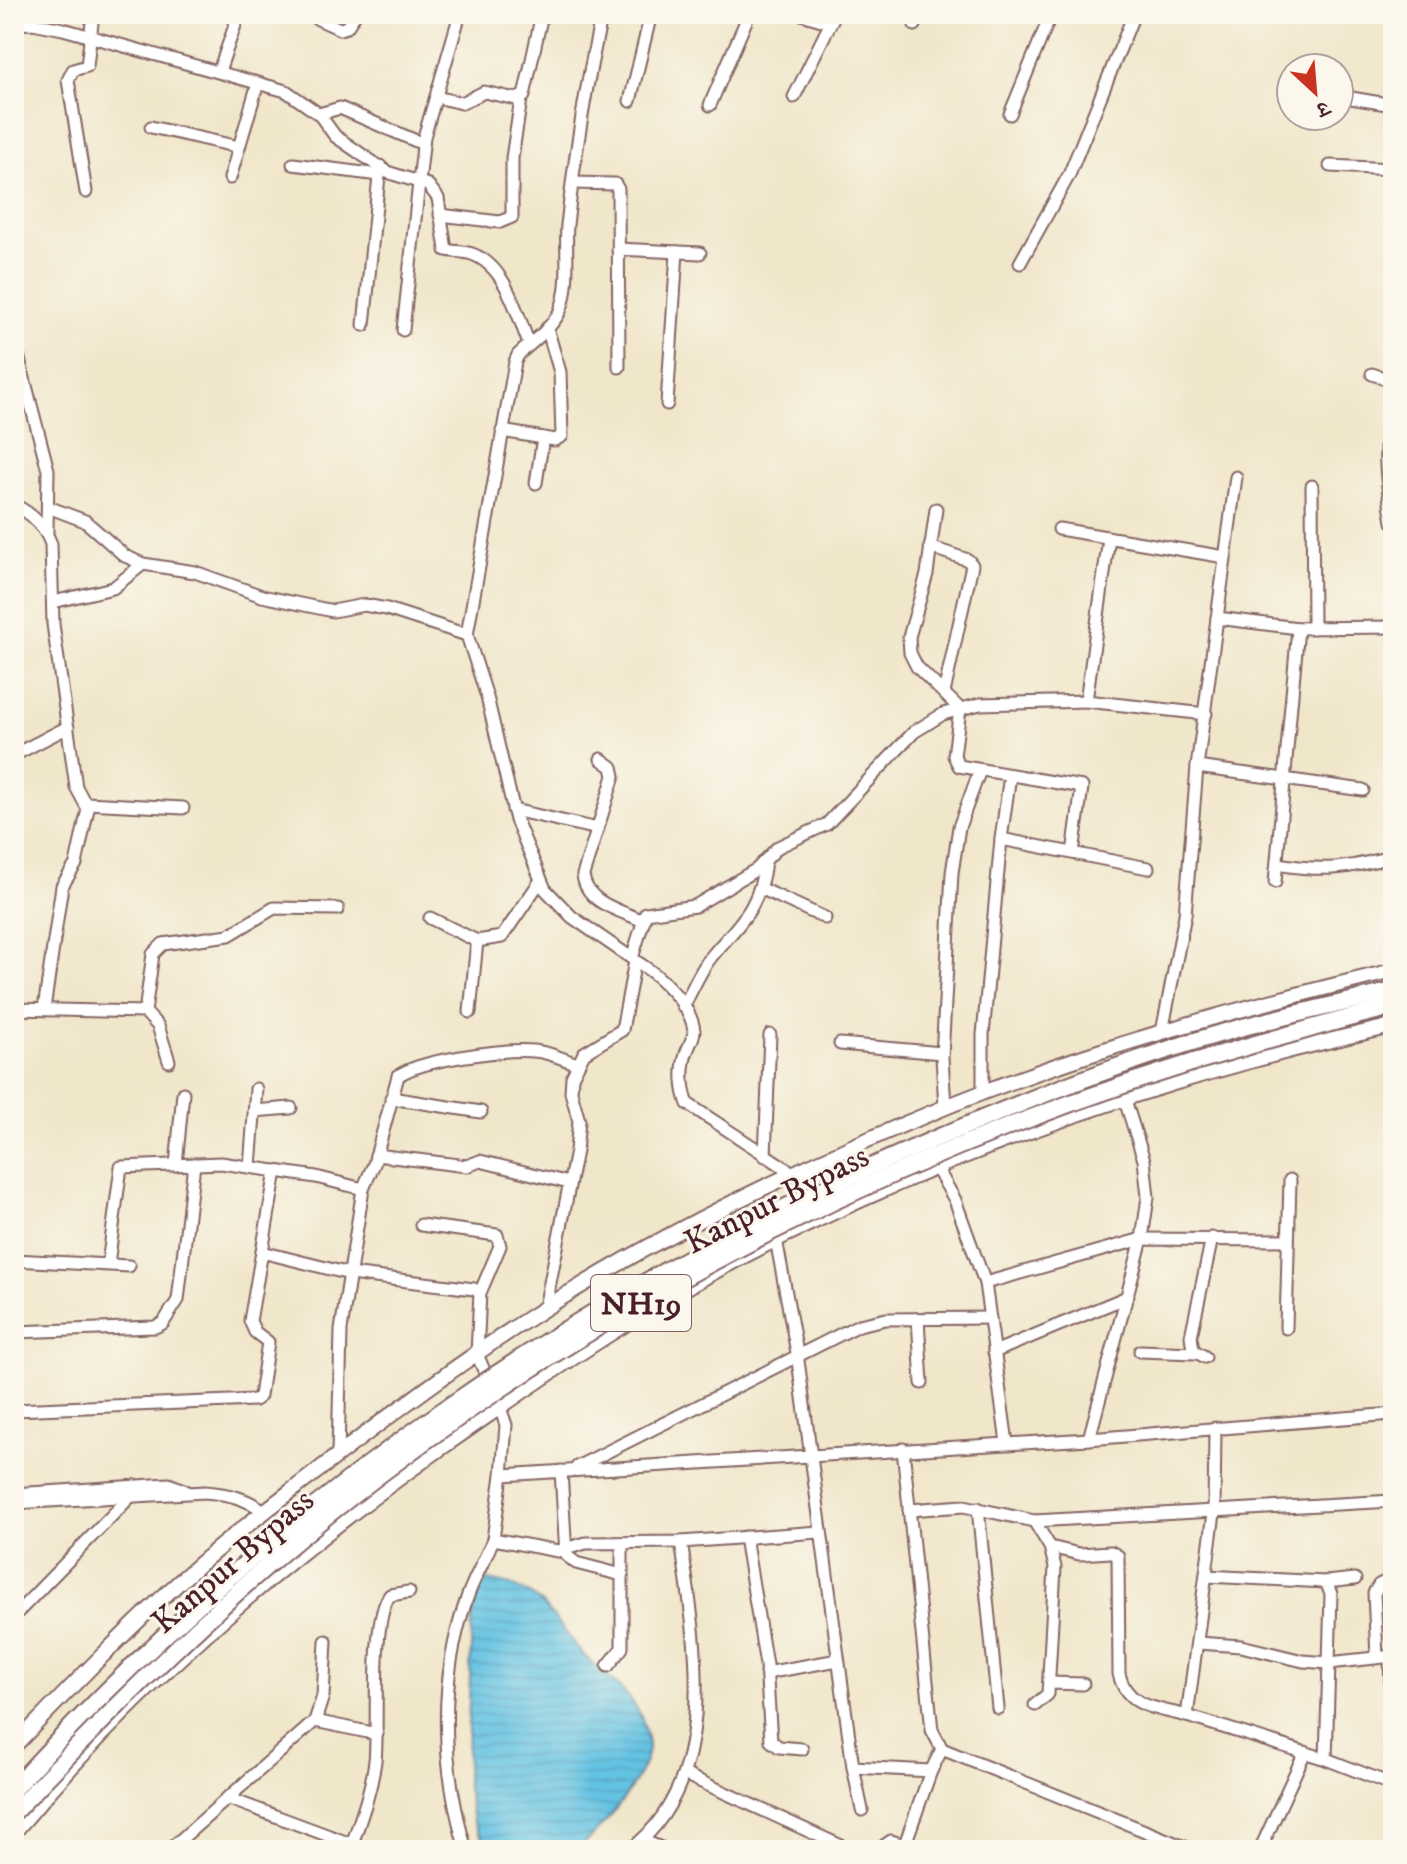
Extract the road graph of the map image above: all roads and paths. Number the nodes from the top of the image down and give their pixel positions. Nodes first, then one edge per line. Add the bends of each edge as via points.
1 (93, 14) edge
2 (239, 14) edge
3 (307, 14) edge
4 (355, 14) edge
5 (460, 14) edge
6 (542, 14) edge
7 (602, 14) edge
8 (651, 14) edge
9 (749, 14) edge
10 (802, 14) edge
11 (1051, 14) edge
12 (1134, 14) edge
13 (834, 17) edge
14 (14, 24) edge
15 (89, 37) junction
16 (219, 71) junction
17 (258, 83) junction
18 (436, 97) junction
19 (794, 97) dead end
20 (521, 99) junction
21 (1355, 99) edge
22 (630, 101) dead end
23 (710, 105) dead end
24 (1393, 105) edge
25 (319, 114) junction
26 (1010, 114) dead end
27 (151, 127) dead end
28 (423, 144) junction
29 (239, 147) junction
30 (293, 164) dead end
31 (1330, 166) dead end
32 (1393, 169) edge
33 (380, 171) junction
34 (230, 178) dead end
35 (417, 182) junction
36 (573, 183) junction
37 (86, 192) dead end
38 (440, 215) junction
39 (618, 249) junction
40 (677, 252) junction
41 (700, 253) dead end
42 (1020, 263) dead end
43 (364, 325) dead end
44 (547, 328) junction
45 (403, 330) dead end
46 (14, 340) edge
47 (529, 344) junction
48 (619, 367) dead end
49 (1372, 374) dead end
50 (1393, 381) edge
51 (667, 404) dead end
52 (1393, 405) edge
53 (502, 431) junction
54 (543, 438) junction
55 (1236, 477) dead end
56 (536, 483) dead end
57 (1312, 486) dead end
58 (14, 505) edge
59 (48, 507) junction
60 (936, 509) dead end
61 (1393, 522) edge
62 (1059, 529) dead end
63 (47, 532) junction
64 (1109, 538) junction
65 (930, 547) junction
66 (1225, 557) junction
67 (143, 564) junction
68 (53, 602) junction
69 (1217, 618) junction
70 (1393, 627) edge
71 (1298, 628) junction
72 (1313, 628) junction
73 (467, 635) junction
74 (944, 693) junction
75 (1086, 701) junction
76 (960, 709) junction
77 (1206, 714) junction
78 (68, 727) junction
79 (14, 755) edge
80 (601, 759) dead end
81 (1197, 767) junction
82 (980, 770) junction
83 (1010, 775) junction
84 (1286, 781) junction
85 (1363, 790) dead end
86 (86, 803) junction
87 (183, 808) dead end
88 (513, 810) junction
89 (598, 829) junction
90 (1001, 839) junction
91 (1073, 853) junction
92 (1393, 856) edge
93 (765, 860) junction
94 (1277, 864) junction
95 (1148, 868) dead end
96 (541, 880) junction
97 (1275, 882) dead end
98 (762, 889) junction
99 (338, 909) dead end
100 (430, 918) dead end
101 (825, 918) dead end
102 (641, 920) junction
103 (477, 941) junction
104 (636, 961) junction
105 (1393, 971) edge
106 (1393, 991) edge
107 (683, 1007) junction
108 (1393, 1007) edge
109 (14, 1009) edge
110 (44, 1009) junction
111 (145, 1012) junction
112 (470, 1012) dead end
113 (1393, 1026) edge
114 (1162, 1032) junction
115 (770, 1035) dead end
116 (840, 1044) dead end
117 (942, 1053) junction
118 (169, 1061) dead end
119 (577, 1064) junction
120 (256, 1089) dead end
121 (183, 1093) dead end
122 (983, 1093) junction
123 (1124, 1097) junction
124 (391, 1098) junction
125 (945, 1107) junction
126 (291, 1108) dead end
127 (254, 1111) junction
128 (481, 1112) dead end
129 (376, 1155) junction
130 (765, 1156) junction
131 (194, 1164) junction
132 (176, 1165) junction
133 (250, 1167) junction
134 (936, 1167) junction
135 (276, 1171) junction
136 (796, 1175) junction
137 (1290, 1180) dead end
138 (569, 1183) junction
139 (363, 1189) junction
140 (421, 1225) dead end
141 (1212, 1238) junction
142 (776, 1239) junction
143 (1142, 1239) junction
144 (1288, 1240) junction
145 (262, 1252) junction
146 (14, 1260) edge
147 (108, 1264) junction
148 (129, 1266) dead end
149 (350, 1274) junction
150 (985, 1283) junction
151 (480, 1293) junction
152 (1127, 1297) junction
153 (545, 1308) junction
154 (990, 1318) junction
155 (918, 1319) junction
156 (1286, 1328) dead end
157 (14, 1332) edge
158 (1140, 1351) dead end
159 (994, 1352) junction
160 (797, 1353) junction
161 (477, 1354) junction
162 (922, 1383) dead end
163 (500, 1406) junction
164 (14, 1410) edge
165 (1393, 1414) edge
166 (1215, 1428) junction
167 (1089, 1439) junction
168 (1007, 1443) junction
169 (903, 1449) junction
170 (811, 1454) junction
171 (338, 1455) junction
172 (566, 1471) junction
173 (502, 1475) junction
174 (132, 1491) junction
175 (14, 1494) edge
176 (1393, 1501) edge
177 (14, 1503) edge
178 (978, 1508) junction
179 (909, 1510) junction
180 (266, 1512) junction
181 (1214, 1513) junction
182 (1034, 1521) junction
183 (820, 1532) junction
184 (745, 1537) junction
185 (493, 1539) junction
186 (681, 1542) junction
187 (622, 1544) junction
188 (1050, 1547) junction
189 (563, 1550) junction
190 (622, 1575) junction
191 (1206, 1576) junction
192 (1393, 1578) edge
193 (1355, 1579) dead end
194 (1326, 1582) junction
195 (409, 1592) dead end
196 (32, 1596) junction
197 (14, 1597) edge
198 (14, 1616) edge
199 (326, 1641) dead end
200 (1198, 1643) junction
201 (1392, 1656) edge
202 (1377, 1657) junction
203 (838, 1660) junction
204 (1329, 1663) junction
205 (608, 1666) dead end
206 (766, 1673) junction
207 (1049, 1683) junction
208 (1083, 1684) dead end
209 (1391, 1696) edge
210 (1035, 1705) dead end
211 (998, 1708) dead end
212 (1187, 1716) junction
213 (315, 1721) junction
214 (377, 1734) junction
215 (14, 1746) edge
216 (802, 1749) dead end
217 (942, 1749) junction
218 (1305, 1752) junction
219 (1326, 1759) junction
220 (853, 1767) junction
221 (931, 1771) junction
222 (684, 1774) junction
223 (1393, 1785) edge
224 (14, 1788) edge
225 (227, 1798) junction
226 (862, 1810) dead end
227 (14, 1812) edge
228 (14, 1832) edge
229 (644, 1841) junction
230 (905, 1844) junction
231 (1164, 1845) edge
232 (351, 1847) edge
233 (169, 1850) edge
234 (367, 1850) edge
235 (466, 1850) edge
236 (630, 1850) edge
237 (666, 1850) edge
238 (850, 1850) edge
239 (878, 1850) edge
240 (920, 1850) edge
241 (1192, 1850) edge
242 (1260, 1850) edge

1 - 15 street
2 - 16 street
3 - 4 street via 340,29
5 - 18 street
6 - 20 street
7 - 36 street
8 - 22 street
9 - 23 street
10 - 13 street via 828,22
11 - 26 street
12 - 42 street via 1069,175
13 - 19 street
14 - 15 street via 33,23
15 - 16 street
15 - 37 street via 87,66 73,70 68,80
16 - 17 street
17 - 25 street via 286,91
17 - 29 street
18 - 20 street via 462,103 484,92
18 - 28 street
20 - 38 street via 512,158 512,217 500,222
21 - 24 street
25 - 28 street via 340,108
25 - 33 street via 335,136
27 - 29 street
28 - 35 street
29 - 34 street
30 - 33 street
31 - 32 street
33 - 35 street
33 - 43 street
35 - 38 street via 435,192
35 - 45 street
36 - 39 street via 615,184
36 - 44 street via 564,295
38 - 47 street via 446,250 472,254 490,266 504,284
39 - 40 street
39 - 48 street
40 - 41 street
40 - 51 street
44 - 47 street
44 - 54 street via 561,385 562,436
46 - 59 street via 48,470
47 - 53 street via 515,362
49 - 50 street
52 - 61 street via 1384,460
53 - 54 street
53 - 73 street
54 - 56 street
55 - 66 street
57 - 72 street
58 - 63 street via 29,512
59 - 63 street
59 - 67 street via 85,521 125,556
60 - 65 street
62 - 64 street
63 - 68 street via 54,563
64 - 66 street
64 - 75 street
65 - 74 street via 910,653
65 - 74 street via 972,565
66 - 69 street
67 - 68 street via 113,588
67 - 73 street via 195,572 262,596 333,611 364,605 387,609
68 - 78 street
69 - 71 street
69 - 77 street
70 - 72 street
71 - 72 street
71 - 84 street
73 - 88 street
74 - 76 street
75 - 76 street
75 - 77 street
76 - 82 street via 956,763
76 - 93 street via 914,732 837,817 785,842
77 - 81 street
78 - 79 street
78 - 86 street via 76,787
80 - 89 street via 614,776
81 - 84 street
81 - 114 street via 1185,915
82 - 83 street
82 - 117 street via 959,827 952,873
83 - 90 street
83 - 91 street via 1082,787
84 - 85 street
84 - 94 street
86 - 87 street
86 - 110 street via 76,864 62,886
88 - 89 street
88 - 96 street
89 - 102 street via 584,883 597,900
90 - 91 street
90 - 122 street via 983,1035
91 - 95 street
92 - 94 street via 1344,870
93 - 98 street
93 - 102 street via 695,906 646,913
94 - 97 street
96 - 103 street via 509,931 491,941
96 - 104 street via 572,917
98 - 101 street
98 - 107 street via 750,913 710,958
99 - 111 street via 283,906 229,935 163,944 153,954
100 - 103 street
102 - 104 street
103 - 112 street
104 - 107 street
104 - 119 street via 622,1030 595,1044
105 - 114 main road
106 - 224 highway, Kanpur Bypass / NH19, bridge via 1241,1028 1024,1101 776,1209 595,1309 454,1401 310,1508 205,1597
107 - 130 street via 694,1031 683,1070 688,1104
108 - 227 highway, Kanpur Bypass / NH19, bridge via 1138,1080 954,1146 725,1255 610,1320 458,1419 333,1511 191,1633
109 - 110 street
110 - 111 street
111 - 118 street via 158,1026
113 - 123 main road via 1291,1048
114 - 122 main road
115 - 130 street
116 - 117 street
117 - 125 street
119 - 124 street via 533,1050 449,1060 405,1071
119 - 138 street via 571,1092 579,1121
120 - 127 street
121 - 132 street
122 - 125 main road
123 - 134 main road
123 - 143 street via 1149,1183
124 - 128 street
124 - 129 street
125 - 136 main road
126 - 127 street
127 - 133 street
129 - 138 street via 467,1166 480,1161
129 - 139 street
130 - 136 street
131 - 132 street
131 - 133 street
131 - 157 street via 178,1300 163,1323
132 - 147 street via 121,1167
133 - 135 street
134 - 142 main road
134 - 150 street via 955,1200
135 - 139 street
135 - 145 street
136 - 153 main road
137 - 144 street
138 - 153 street
139 - 149 street
140 - 151 street via 497,1235 500,1246
141 - 143 street
141 - 144 street
141 - 158 street via 1191,1336 1200,1355
142 - 160 street
142 - 163 main road via 658,1305
143 - 150 street
143 - 152 street
144 - 156 street
145 - 149 street
145 - 164 street via 250,1321 268,1349 262,1392 255,1400
146 - 147 street
147 - 148 street
149 - 151 street
149 - 171 street via 341,1330
150 - 154 street
151 - 161 street
152 - 159 street
152 - 167 street
153 - 161 main road
154 - 155 street
154 - 159 street
155 - 160 street via 859,1325
155 - 162 street
159 - 168 street
160 - 170 street
160 - 172 street
161 - 163 street
161 - 171 main road
163 - 173 street via 506,1425
163 - 228 main road via 376,1493 243,1600 136,1700
165 - 166 street
166 - 167 street
166 - 181 street
167 - 168 street
168 - 169 street
169 - 170 street
169 - 179 street
170 - 172 street
170 - 183 street
171 - 180 main road
172 - 173 street
172 - 189 street
173 - 185 street
174 - 175 street
174 - 177 street
174 - 180 street via 231,1494
174 - 196 street
176 - 181 street
178 - 179 street
178 - 182 street
178 - 211 street
179 - 217 street via 932,1730
180 - 215 main road via 189,1573
181 - 182 street
181 - 191 street
182 - 188 street
183 - 184 street
183 - 203 street
184 - 186 street
184 - 206 street
185 - 189 street
185 - 235 street via 465,1605 444,1728 449,1789
186 - 187 street
186 - 222 street via 696,1658 693,1734
187 - 189 street via 586,1543
187 - 190 street
188 - 207 street via 1055,1567
188 - 212 street via 1118,1556 1119,1674 1125,1692 1135,1702
189 - 190 street via 576,1563
190 - 205 street via 622,1648
191 - 194 street
191 - 200 street
192 - 202 street via 1374,1593
193 - 194 street
194 - 204 street via 1331,1594
195 - 214 street via 390,1595 384,1605
196 - 197 street
196 - 198 street
199 - 213 street via 323,1696
200 - 204 street
200 - 212 street
201 - 202 street
201 - 209 street
202 - 204 street
203 - 206 street
203 - 220 street
204 - 219 street
206 - 216 street via 771,1741
207 - 208 street
207 - 210 street via 1048,1694
212 - 218 street
213 - 214 street
213 - 225 street
214 - 232 street via 367,1805
217 - 221 street
217 - 231 street
218 - 219 street
218 - 242 street
219 - 223 street
220 - 221 street
220 - 226 street
221 - 230 street
222 - 229 street
222 - 238 street
225 - 232 street
225 - 233 street
229 - 236 street
229 - 237 street
230 - 239 street via 886,1841
230 - 240 street
231 - 241 street
232 - 234 street

